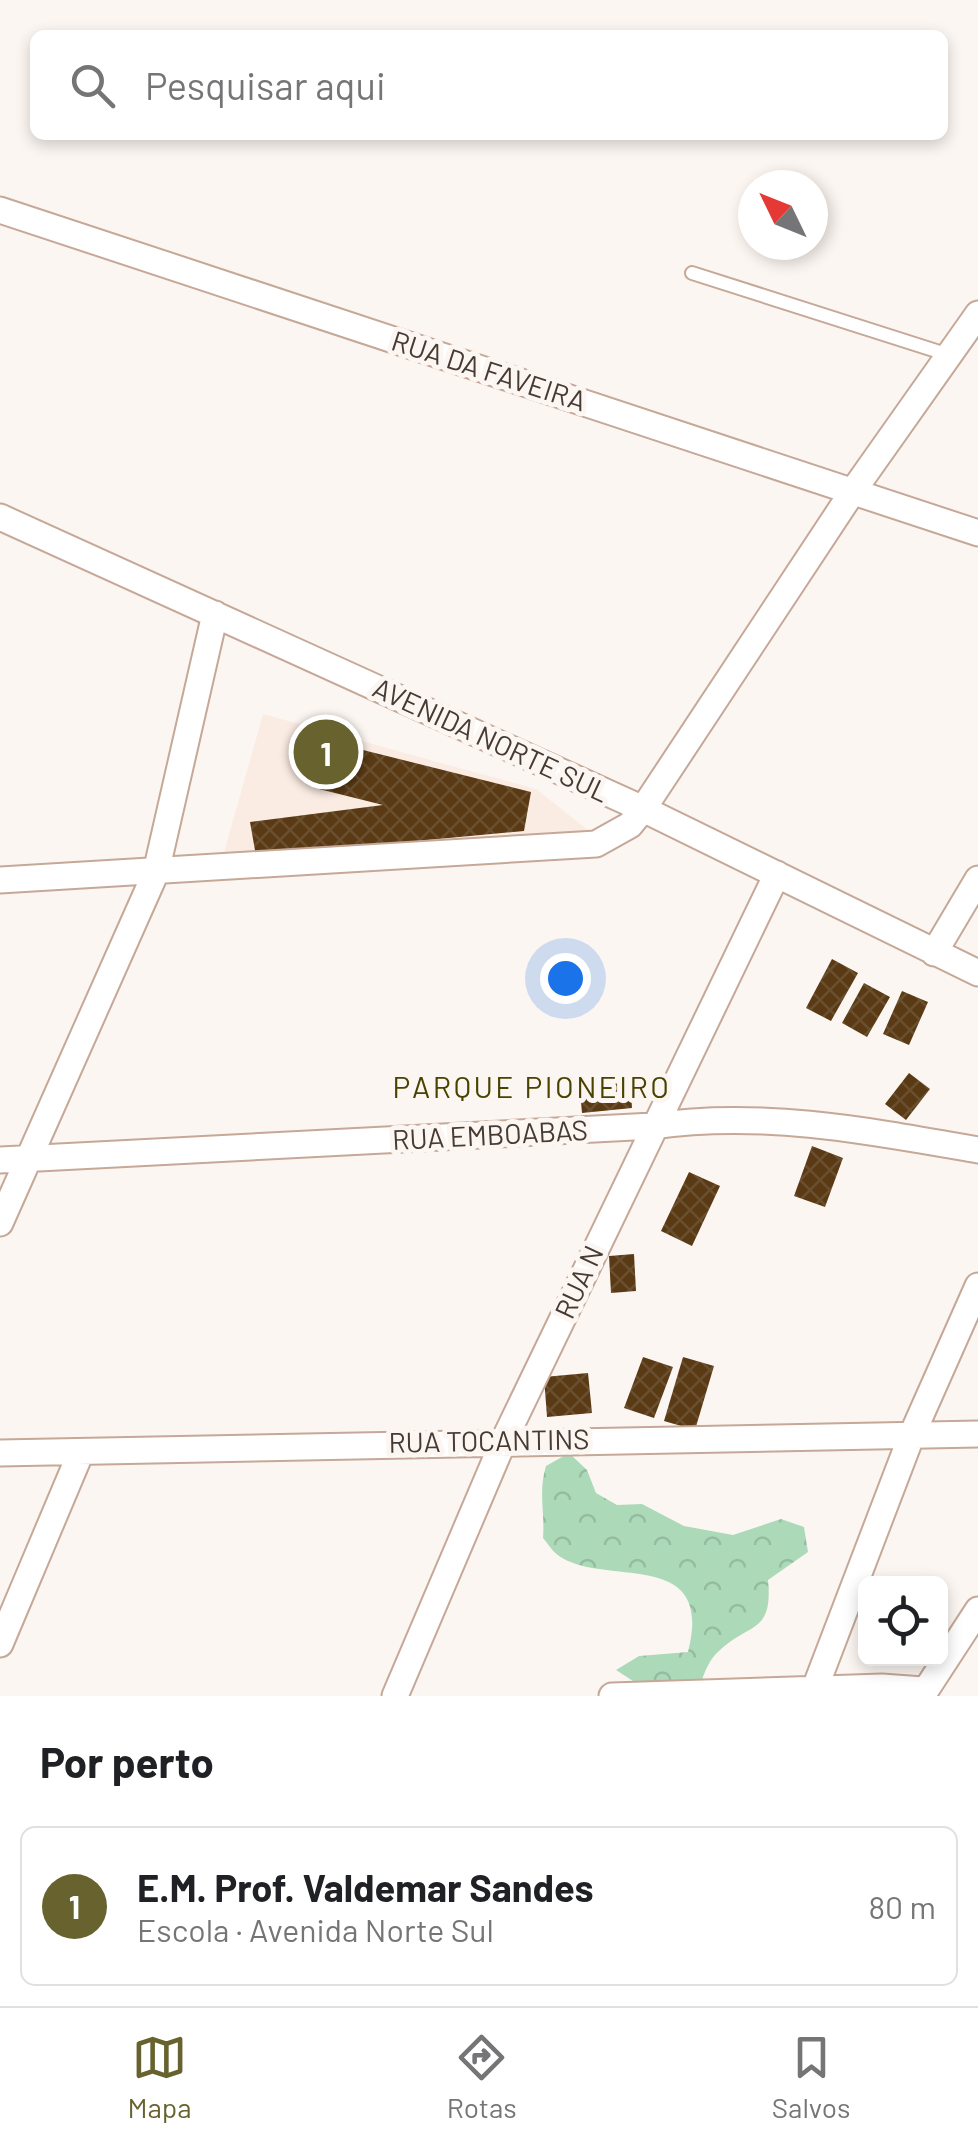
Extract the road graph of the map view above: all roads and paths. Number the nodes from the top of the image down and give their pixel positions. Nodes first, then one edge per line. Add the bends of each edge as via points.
1 (0, 210) edge
2 (692, 273) dead end
3 (978, 314) edge
4 (949, 355) junction
5 (853, 491) junction
6 (0, 517) edge
7 (978, 532) edge
8 (216, 614) junction
9 (643, 809) junction
10 (156, 872) junction
11 (777, 874) junction
12 (978, 879) edge
13 (0, 880) edge
14 (934, 953) junction
15 (978, 972) edge
16 (653, 1126) junction
17 (978, 1150) edge
18 (29, 1158) junction
19 (0, 1160) edge
20 (0, 1223) edge
21 (978, 1286) edge
22 (978, 1434) edge
23 (911, 1437) junction
24 (504, 1440) junction
25 (81, 1452) junction
26 (0, 1453) edge
27 (978, 1610) edge
28 (0, 1644) edge
29 (814, 1693) edge
30 (922, 1693) edge
31 (395, 1696) edge
32 (612, 1696) edge

1 - 5 street, RUA DA FAVEIRA
2 - 4 lane
3 - 4 street
4 - 5 street
5 - 7 street, RUA DA FAVEIRA
5 - 9 street
6 - 8 street, AVENIDA NORTE SUL
8 - 9 street, AVENIDA NORTE SUL
8 - 10 street
9 - 10 street via 630,825 596,844
9 - 11 street, AVENIDA NORTE SUL
10 - 13 street
10 - 18 street
11 - 14 street, AVENIDA NORTE SUL
11 - 16 street, RUA N
12 - 14 street
14 - 15 street, AVENIDA NORTE SUL
16 - 17 street, RUA EMBOABAS via 705,1118 780,1122
16 - 18 street, RUA EMBOABAS
16 - 24 street, RUA N
18 - 19 street, RUA EMBOABAS
18 - 20 street
21 - 23 street
22 - 23 street, RUA TOCANTINS
23 - 24 street, RUA TOCANTINS
23 - 29 street
24 - 25 street, RUA TOCANTINS
24 - 31 street, RUA N
25 - 26 street, RUA TOCANTINS
25 - 28 street
27 - 30 street
29 - 30 street via 882,1687
29 - 32 street

